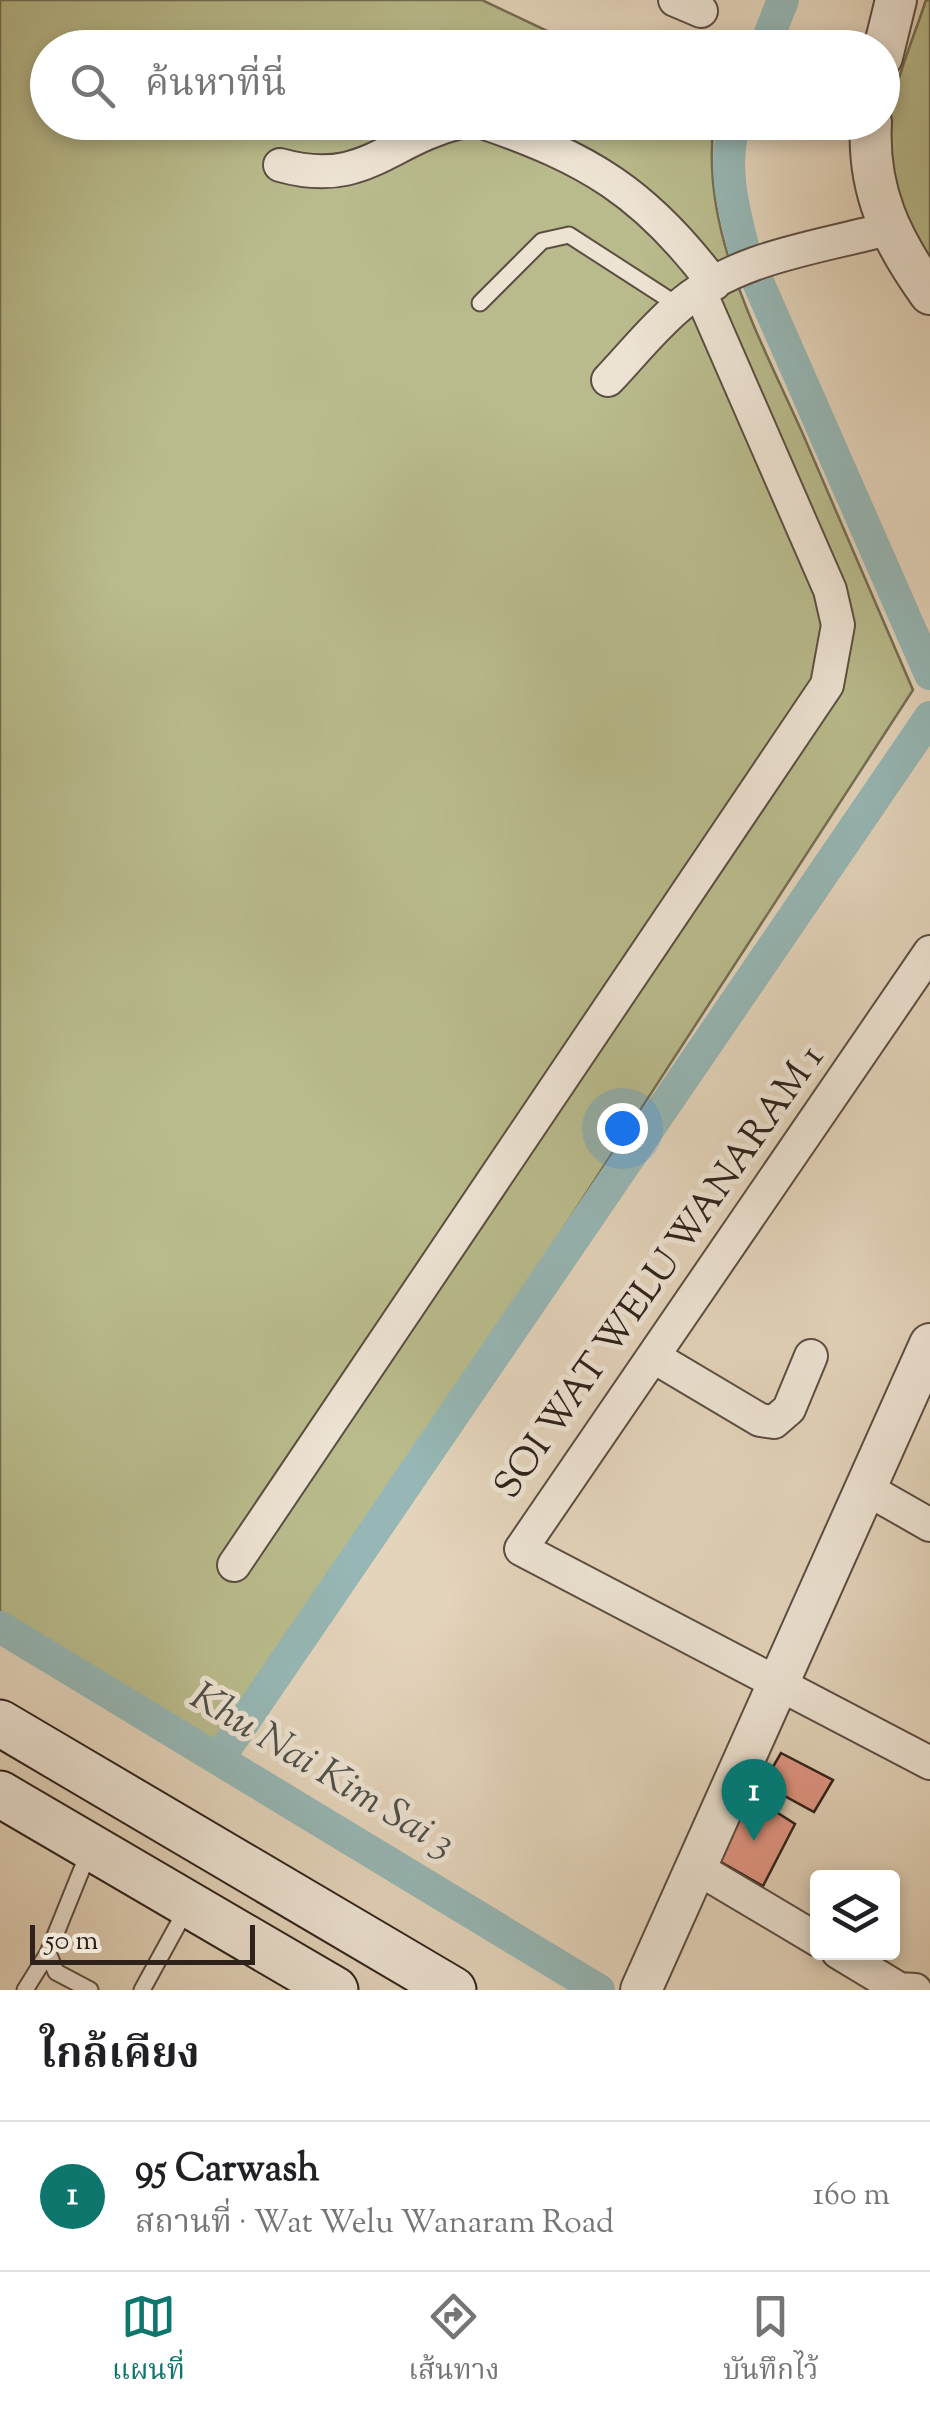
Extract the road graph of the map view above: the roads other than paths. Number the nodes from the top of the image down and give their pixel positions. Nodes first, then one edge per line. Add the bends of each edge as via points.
1 (896, 0) edge
2 (888, 30) edge
3 (411, 140) edge
4 (535, 140) edge
5 (870, 140) edge
6 (280, 165) dead end
7 (904, 248) junction
8 (705, 290) junction
9 (930, 294) edge
10 (480, 303) dead end
11 (608, 380) dead end
12 (930, 952) edge
13 (930, 1344) edge
14 (811, 1356) dead end
15 (654, 1357) junction
16 (865, 1488) junction
17 (930, 1525) edge
18 (234, 1565) dead end
19 (777, 1685) junction
20 (0, 1724) edge
21 (930, 1763) edge
22 (0, 1794) edge
23 (91, 1847) junction
24 (697, 1868) junction
25 (189, 1905) junction
26 (810, 1935) edge
27 (48, 1953) junction
28 (851, 1960) edge
29 (930, 1976) edge
30 (25, 1990) edge
31 (90, 1990) edge
32 (142, 1990) edge
33 (335, 1990) edge
34 (454, 1990) edge
35 (641, 1990) edge
36 (915, 1990) edge

1 - 2 street
3 - 6 street via 385,158 338,172
4 - 8 street via 615,180 681,240
5 - 7 street via 868,162
7 - 8 street via 795,249
7 - 9 street
8 - 10 lane via 569,236 542,241
8 - 11 street
8 - 18 street via 830,590 838,625 827,685
12 - 15 street, SOI WAT WELU WANARAM 1
13 - 16 street
14 - 15 street via 789,1409 774,1422
15 - 19 street, SOI WAT WELU WANARAM 1 via 522,1549
16 - 17 street
16 - 19 street
19 - 21 street
19 - 24 street
20 - 34 main road
22 - 23 main road
23 - 25 main road
23 - 27 lane
24 - 26 street
24 - 35 street
25 - 32 lane
25 - 33 main road
27 - 30 lane
27 - 31 lane via 56,1972
28 - 36 street via 899,1989
29 - 36 street

